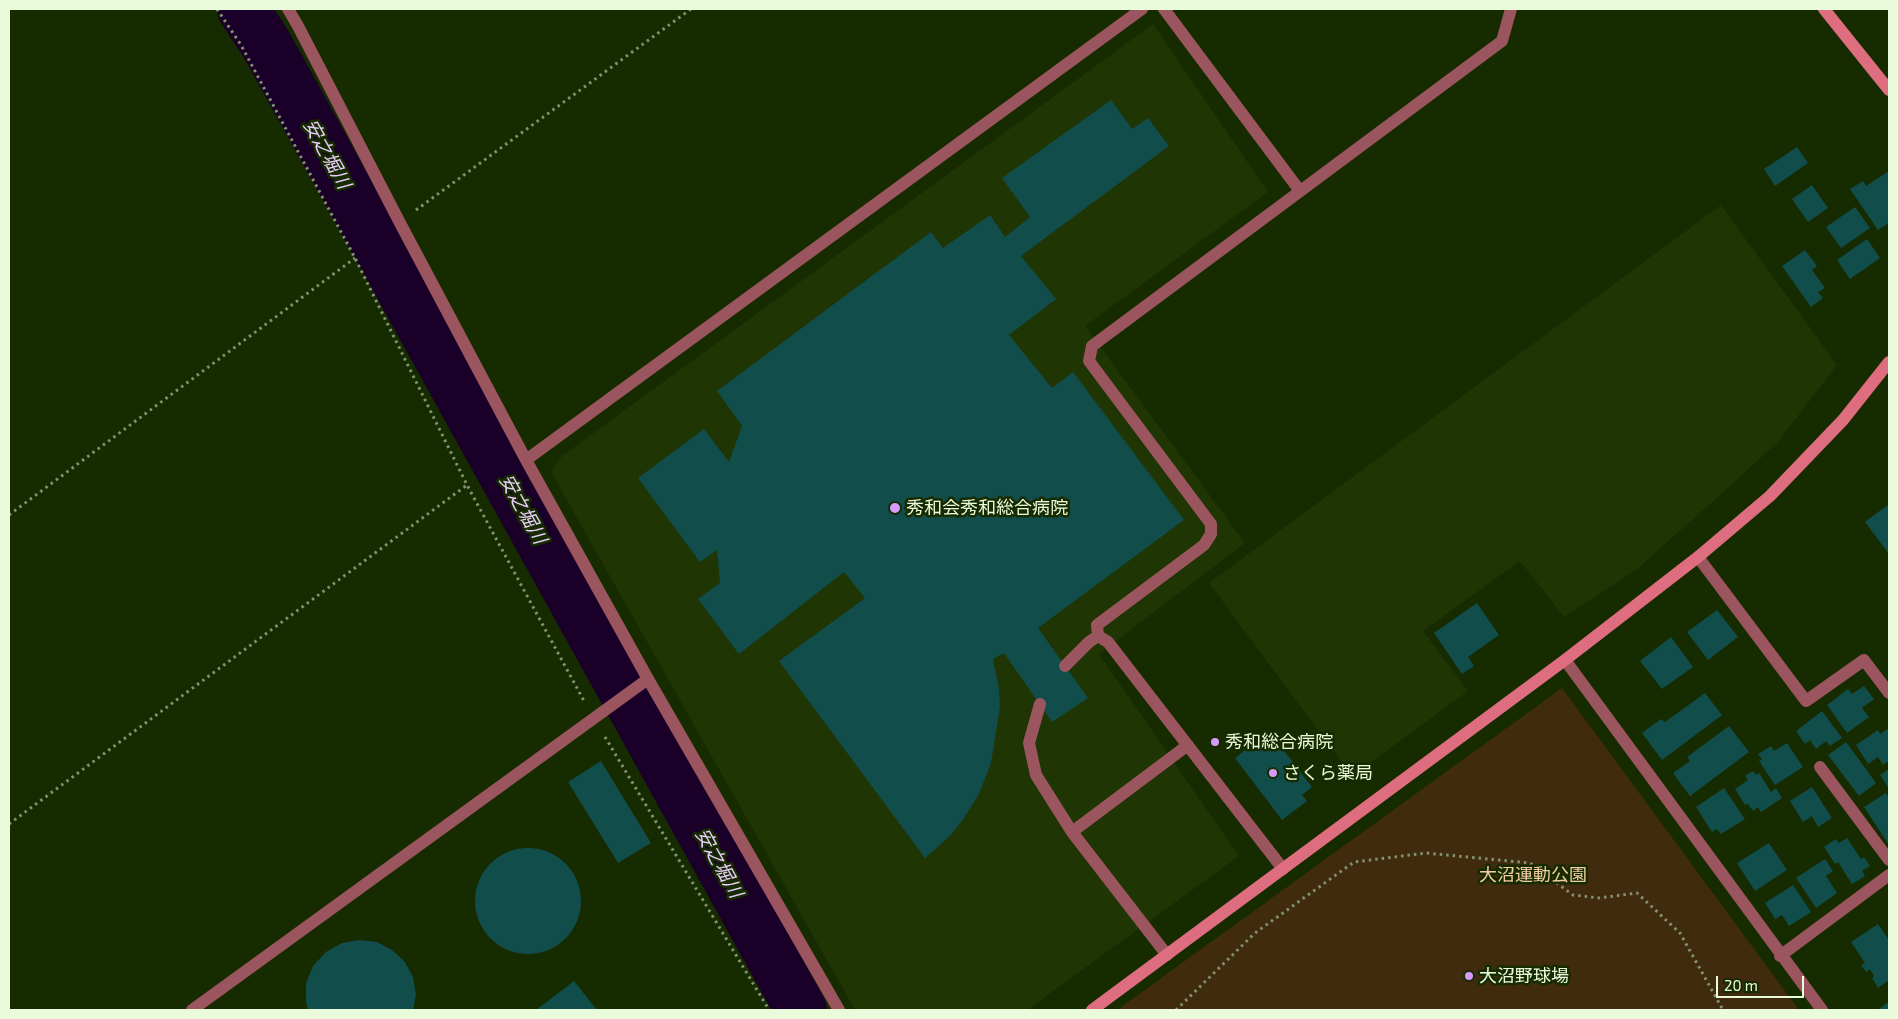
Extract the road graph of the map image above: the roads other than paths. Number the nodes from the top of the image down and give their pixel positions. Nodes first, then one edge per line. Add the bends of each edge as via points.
1 (288, 9) edge
2 (1142, 9) edge
3 (1164, 9) edge
4 (1511, 9) edge
5 (1824, 9) edge
6 (1889, 90) edge
7 (1300, 191) junction
8 (1889, 362) edge
9 (526, 460) junction
10 (1698, 557) junction
11 (1098, 636) junction
12 (1565, 660) junction
13 (1065, 666) dead end
14 (648, 679) junction
15 (1889, 693) edge
16 (1040, 704) dead end
17 (1188, 745) junction
18 (1820, 767) dead end
19 (1072, 832) junction
20 (1889, 860) edge
21 (1283, 870) junction
22 (1889, 875) edge
23 (1167, 955) junction
24 (1780, 956) junction
25 (192, 1010) edge
26 (839, 1010) edge
27 (1092, 1010) edge
28 (1822, 1010) edge

1 - 9 street
2 - 9 street
3 - 7 street
4 - 7 street via 1502,41
5 - 6 street
7 - 11 street via 1092,346 1089,361 1211,524 1211,534 1204,545 1098,625
8 - 10 street via 1843,420 1770,496
9 - 14 street
10 - 12 street
10 - 15 street via 1806,701 1864,660
11 - 13 street
11 - 17 street via 1108,642
12 - 21 street
12 - 24 street
14 - 25 street
14 - 26 street
16 - 19 street via 1029,743 1036,776
17 - 19 street
17 - 21 street
18 - 20 street
19 - 23 street
21 - 23 street
22 - 24 street
23 - 27 street
24 - 28 street

